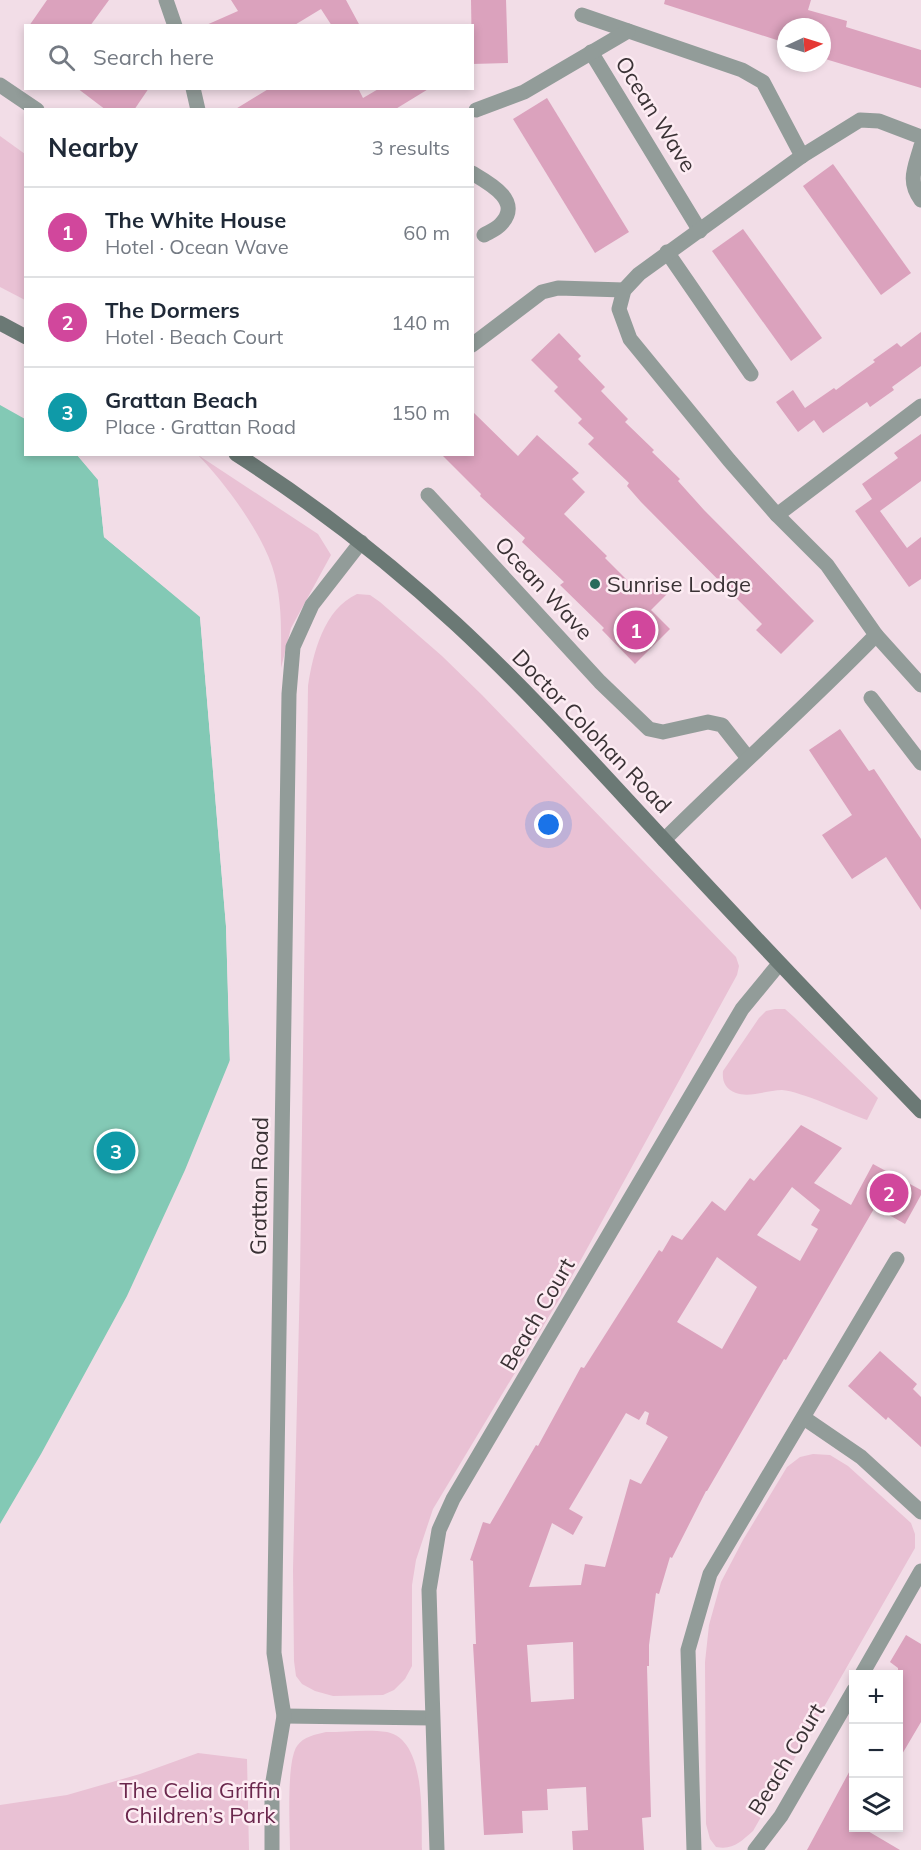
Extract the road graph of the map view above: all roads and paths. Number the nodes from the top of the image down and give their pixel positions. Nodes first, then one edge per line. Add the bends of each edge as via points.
1 (166, 0) edge
2 (582, 15) dead end
3 (174, 24) edge
4 (628, 30) junction
5 (591, 52) junction
6 (0, 85) edge
7 (193, 90) edge
8 (34, 108) edge
9 (198, 108) edge
10 (476, 110) dead end
11 (921, 137) edge
12 (921, 146) edge
13 (802, 156) junction
14 (474, 174) edge
15 (921, 200) edge
16 (700, 231) junction
17 (484, 235) dead end
18 (667, 252) junction
19 (624, 290) junction
20 (0, 323) edge
21 (24, 336) edge
22 (474, 343) edge
23 (751, 374) dead end
24 (921, 406) edge
25 (239, 456) edge
26 (428, 495) dead end
27 (777, 515) junction
28 (361, 542) junction
29 (876, 635) junction
30 (921, 685) edge
31 (871, 699) dead end
32 (916, 744) edge
33 (748, 758) junction
34 (921, 763) edge
35 (664, 840) junction
36 (779, 964) junction
37 (921, 1111) edge
38 (897, 1259) dead end
39 (804, 1418) junction
40 (921, 1512) edge
41 (921, 1571) edge
42 (864, 1670) edge
43 (849, 1699) edge
44 (284, 1716) junction
45 (432, 1718) junction
46 (272, 1850) edge
47 (437, 1850) edge
48 (694, 1850) edge
49 (755, 1850) edge

1 - 3 street
2 - 4 street, Ocean Wave
4 - 5 street, Ocean Wave
4 - 13 street, Ocean Wave via 742,70 764,82
5 - 10 street, Ocean Wave via 524,92
5 - 16 street, Ocean Wave
6 - 8 street
7 - 9 street
11 - 13 street via 879,121 860,120
12 - 15 street via 913,189
13 - 16 street
14 - 17 street via 497,188 508,211 501,224
16 - 18 street
18 - 19 street
18 - 23 street
19 - 22 street via 558,288 542,292
19 - 27 street via 619,309 630,339
20 - 21 main road
24 - 27 street
25 - 28 main road, Doctor Colohan Road
26 - 33 street, Ocean Wave via 600,682 649,729 663,732 708,722 722,725
27 - 29 street via 827,564
28 - 35 main road, Doctor Colohan Road via 464,631
28 - 44 street, Grattan Road via 312,605 293,647 289,694 274,1653
29 - 30 street
29 - 33 street
31 - 32 street
32 - 34 street
33 - 35 street
35 - 36 main road, Doctor Colohan Road
36 - 37 main road, Doctor Colohan Road
36 - 45 street, Beach Court via 742,1009 448,1509 439,1530 429,1590
38 - 39 street
39 - 40 street via 861,1457
39 - 48 street via 710,1574 688,1650
41 - 42 street
43 - 49 street, Beach Court via 781,1816
44 - 45 street
44 - 46 street, Grattan Road via 272,1787
45 - 47 street, Beach Court

